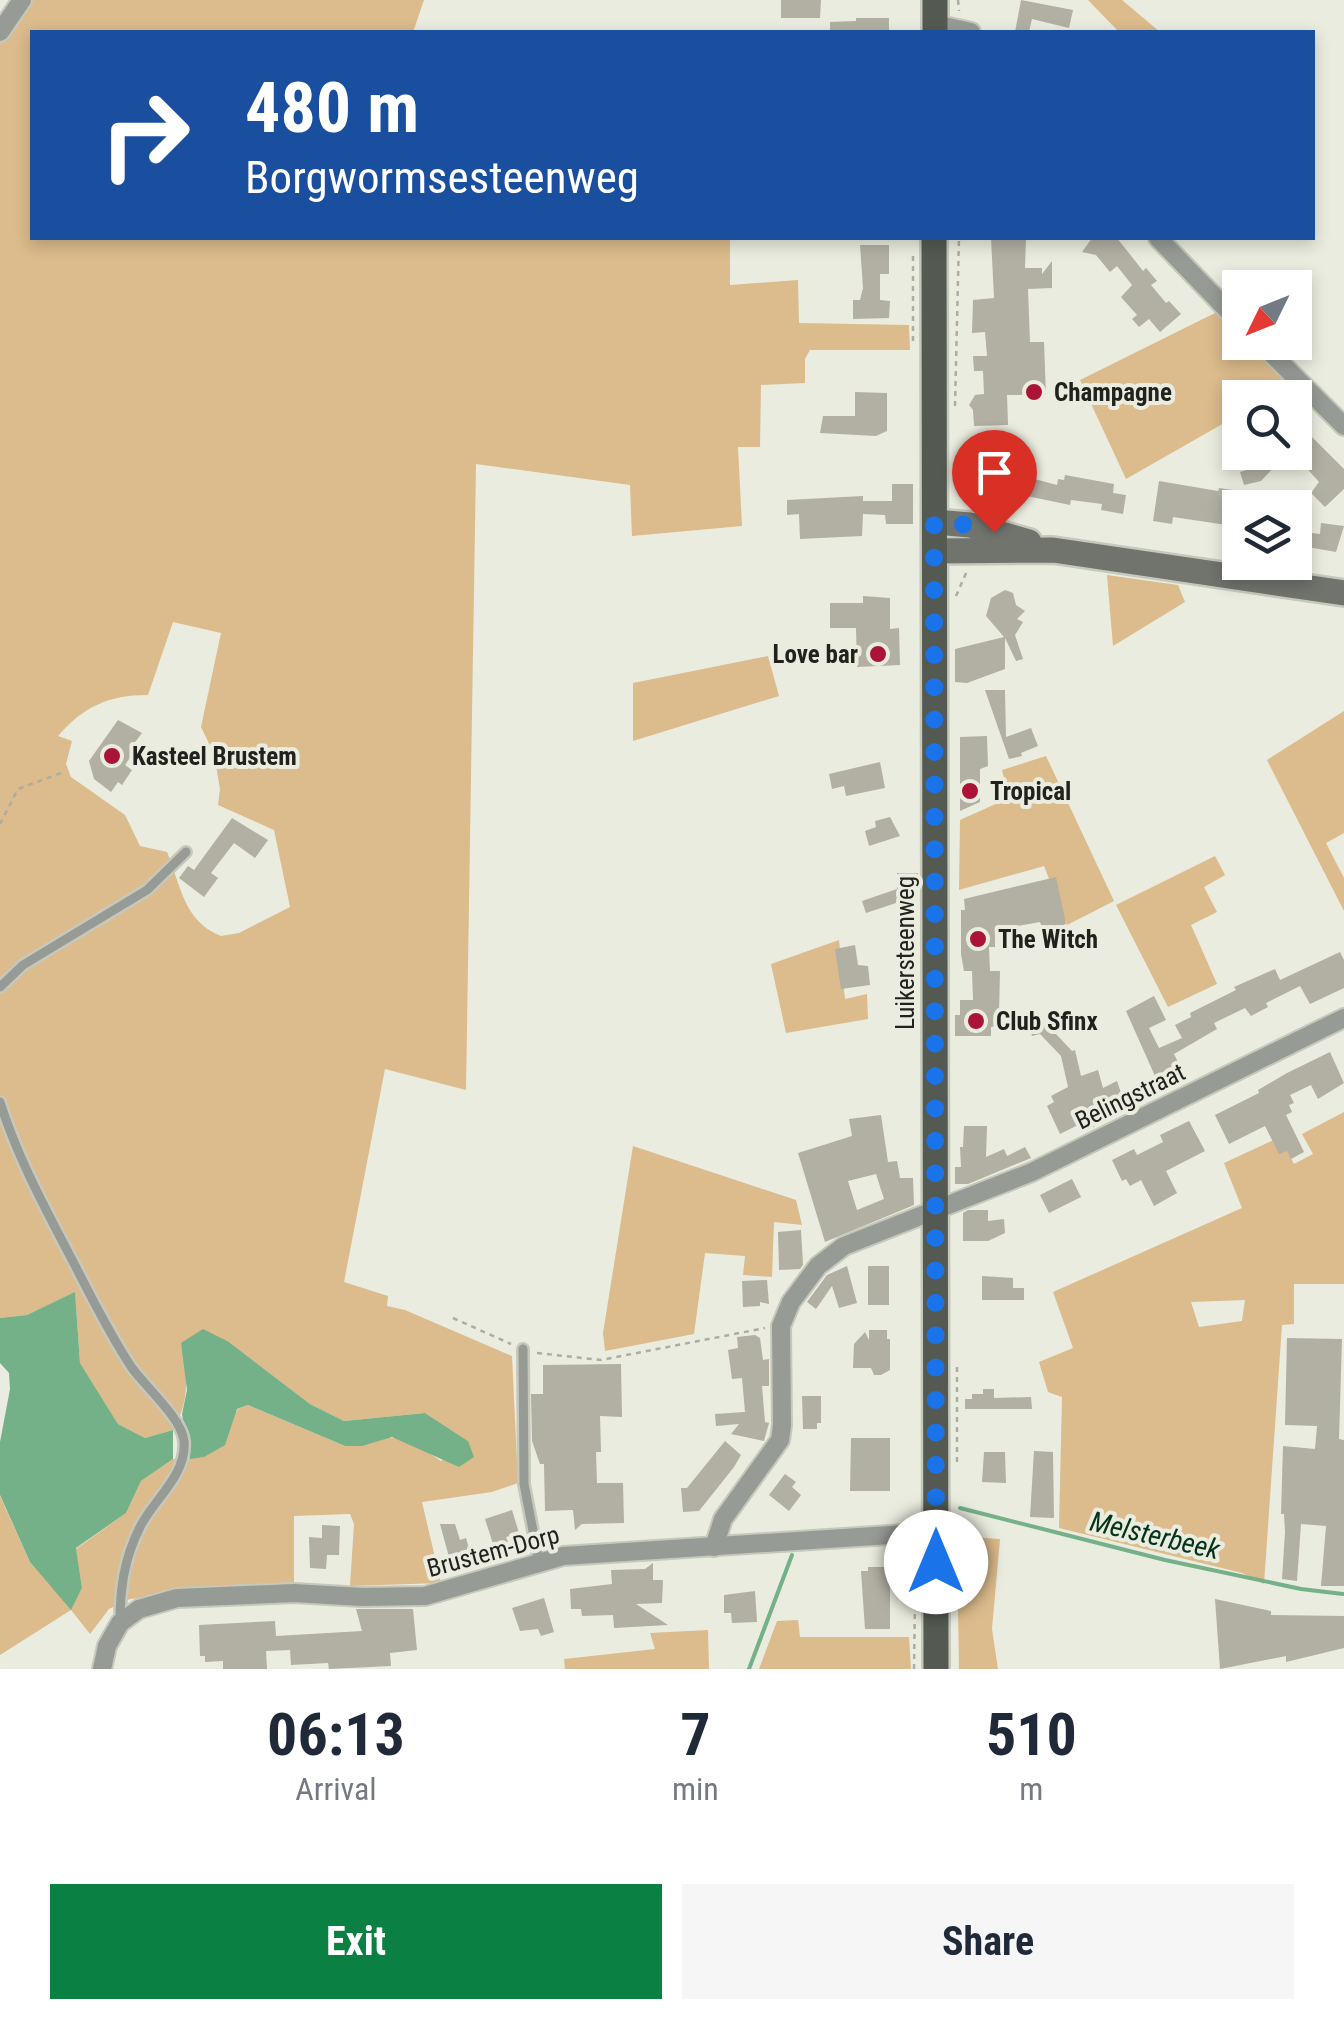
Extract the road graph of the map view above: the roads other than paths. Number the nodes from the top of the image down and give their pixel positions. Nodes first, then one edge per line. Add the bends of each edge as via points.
1 (22, 0) edge
2 (935, 19) edge
3 (965, 30) edge
4 (0, 32) edge
5 (934, 240) edge
6 (1160, 240) edge
7 (1222, 304) edge
8 (1278, 360) edge
9 (1344, 426) edge
10 (934, 522) junction
11 (934, 550) junction
12 (1053, 550) junction
13 (1344, 592) edge
14 (186, 852) dead end
15 (0, 987) edge
16 (1344, 1018) edge
17 (0, 1102) edge
18 (934, 1211) junction
19 (523, 1349) road end
20 (936, 1532) junction
21 (714, 1546) junction
22 (539, 1562) junction
23 (120, 1623) junction
24 (102, 1669) edge
25 (936, 1669) edge

1 - 4 street
2 - 3 street
5 - 10 main road, Luikersteenweg
6 - 7 street
8 - 9 street
10 - 11 main road, Luikersteenweg
10 - 12 main road via 970,525
11 - 12 main road
11 - 18 main road, Luikersteenweg
12 - 13 main road
14 - 15 lane via 147,890 23,965
16 - 18 street, Belingstraat via 1032,1172
17 - 23 lane via 14,1150 100,1314 184,1437 182,1465 131,1546 120,1581
18 - 20 main road, Luikersteenweg
18 - 21 street, Belingstraat via 829,1256 792,1302 780,1326 780,1440 723,1519
19 - 22 lane via 524,1484
20 - 21 street, Brustem-Dorp
20 - 25 main road, Luikersteenweg
21 - 22 street, Brustem-Dorp
22 - 23 street, Brustem-Dorp via 425,1596 176,1598 139,1609
23 - 24 street

